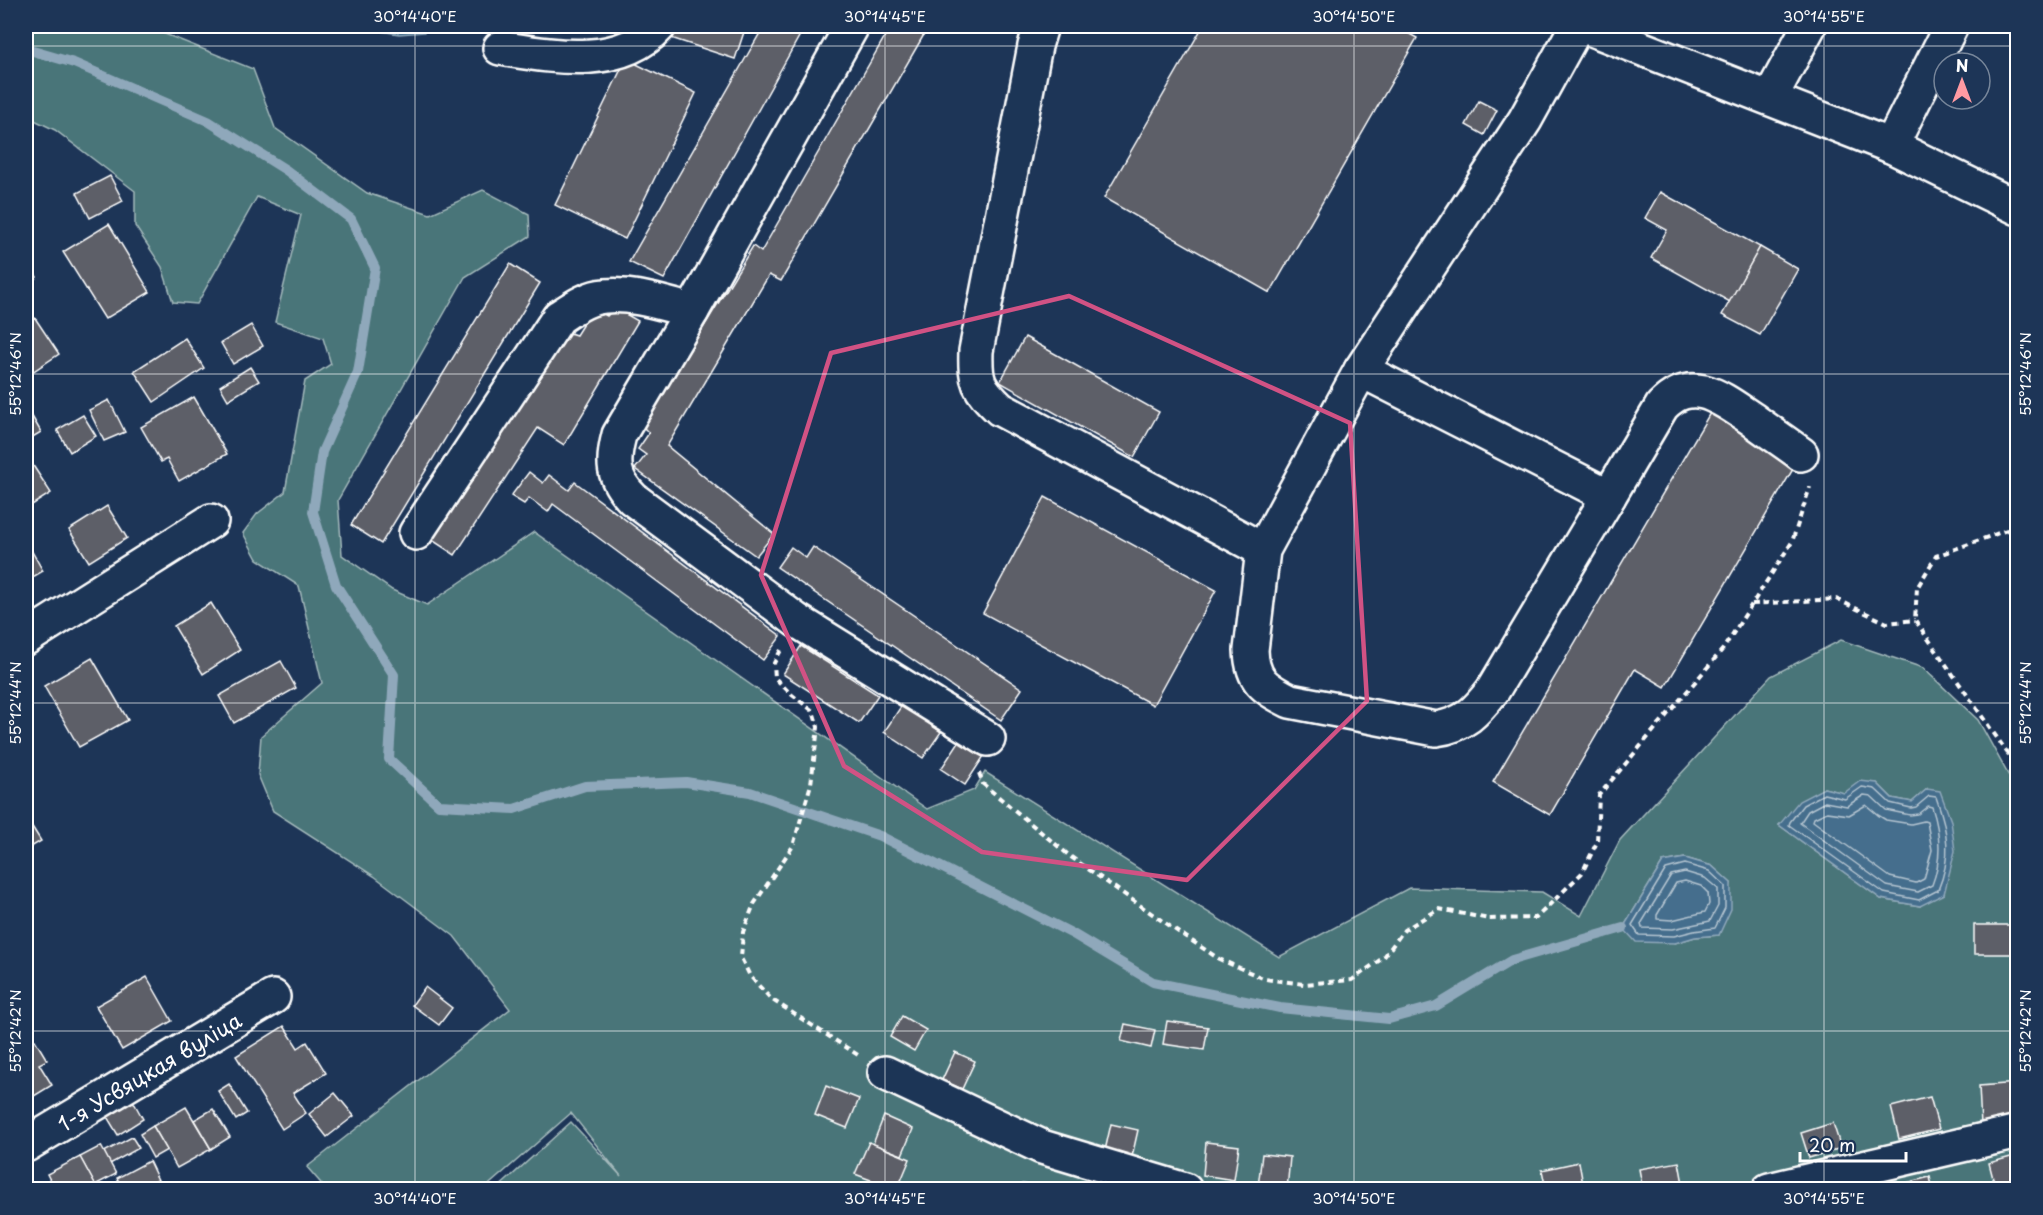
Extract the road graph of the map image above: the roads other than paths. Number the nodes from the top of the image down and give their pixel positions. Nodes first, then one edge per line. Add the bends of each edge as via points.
1 (658, 26) edge
2 (852, 26) edge
3 (1041, 26) edge
4 (1577, 26) edge
5 (1584, 26) edge
6 (1809, 26) edge
7 (1951, 26) edge
8 (500, 48) dead end
9 (1770, 98) junction
10 (1891, 146) junction
11 (2018, 208) edge
12 (692, 310) junction
13 (1361, 370) junction
14 (1801, 454) road end
15 (1609, 496) junction
16 (211, 521) dead end
17 (416, 533) dead end
18 (1263, 550) junction
19 (26, 638) edge
20 (988, 739) dead end
21 (273, 998) dead end
22 (885, 1073) road end
23 (2018, 1132) edge
24 (26, 1145) edge
25 (1185, 1190) edge
26 (1769, 1190) edge

1 - 8 street via 639,43 607,53 554,57
2 - 12 street
3 - 18 street via 976,351 976,376 984,394 1000,409
4 - 13 street via 1525,120
5 - 9 street
6 - 9 street
7 - 10 street
9 - 10 street
10 - 11 street
12 - 17 street via 635,297 604,296 559,317
12 - 20 street via 619,435 614,467 623,488 796,620
13 - 15 street
13 - 18 street
14 - 15 street via 1719,397 1694,390 1681,392 1662,406
15 - 18 street via 1493,690 1469,717 1452,727 1436,729 1290,701 1269,691 1257,679 1251,665
16 - 19 street
21 - 24 street, 1-я Усвяцкая вуліца
22 - 25 street via 1042,1147
23 - 26 street

